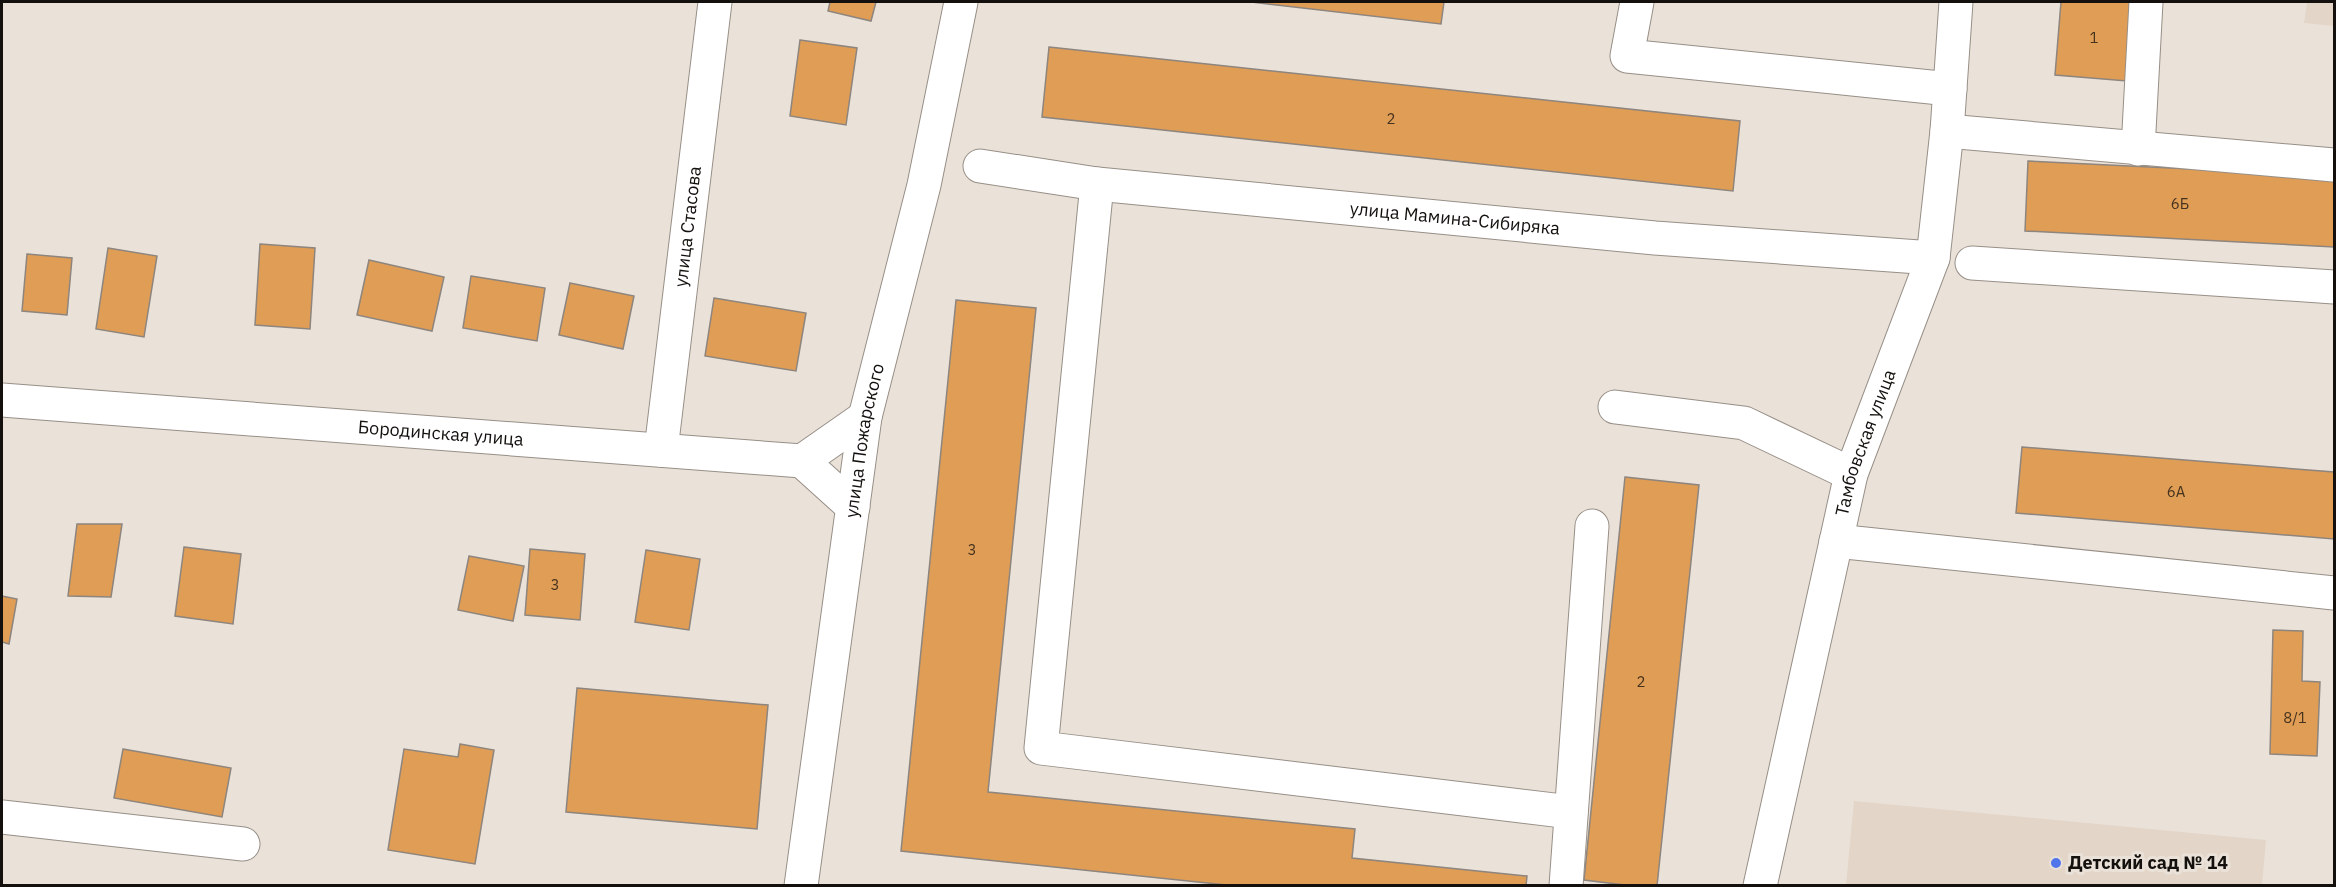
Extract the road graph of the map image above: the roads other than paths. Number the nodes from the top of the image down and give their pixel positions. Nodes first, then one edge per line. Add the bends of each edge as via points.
1 (715, 2) edge
2 (961, 2) edge
3 (1637, 2) edge
4 (1956, 2) edge
5 (2146, 2) edge
6 (1950, 89) junction
7 (1947, 131) junction
8 (2138, 149) junction
9 (2334, 165) edge
10 (980, 166) dead end
11 (1097, 184) junction
12 (1933, 258) junction
13 (1972, 263) dead end
14 (2334, 286) edge
15 (2, 400) edge
16 (1615, 407) dead end
17 (865, 417) junction
18 (661, 450) junction
19 (802, 461) junction
20 (1851, 474) junction
21 (853, 507) junction
22 (1592, 526) dead end
23 (1836, 541) junction
24 (2334, 593) edge
25 (1571, 812) junction
26 (2, 817) edge
27 (243, 844) dead end
28 (801, 885) edge
29 (1566, 885) edge
30 (1760, 885) edge

1 - 18 street, улица Стасова
2 - 17 street, улица Пожарского via 924,185
3 - 6 street via 1627,56
4 - 6 street, Тамбовская улица
5 - 8 street
6 - 7 street, Тамбовская улица
7 - 8 street
7 - 12 street, Тамбовская улица
8 - 9 street
10 - 11 street, улица Мамина-Сибиряка
11 - 12 street, улица Мамина-Сибиряка via 1655,238
11 - 25 street via 1041,748
12 - 20 street, Тамбовская улица
13 - 14 street
15 - 18 street, Бородинская улица
16 - 20 street via 1744,423
17 - 19 street
17 - 21 street, улица Пожарского
18 - 19 street, Бородинская улица
19 - 21 street
20 - 23 street, Тамбовская улица
21 - 28 street, улица Пожарского
22 - 25 street
23 - 24 street
23 - 30 street, Тамбовская улица
25 - 29 street
26 - 27 street

